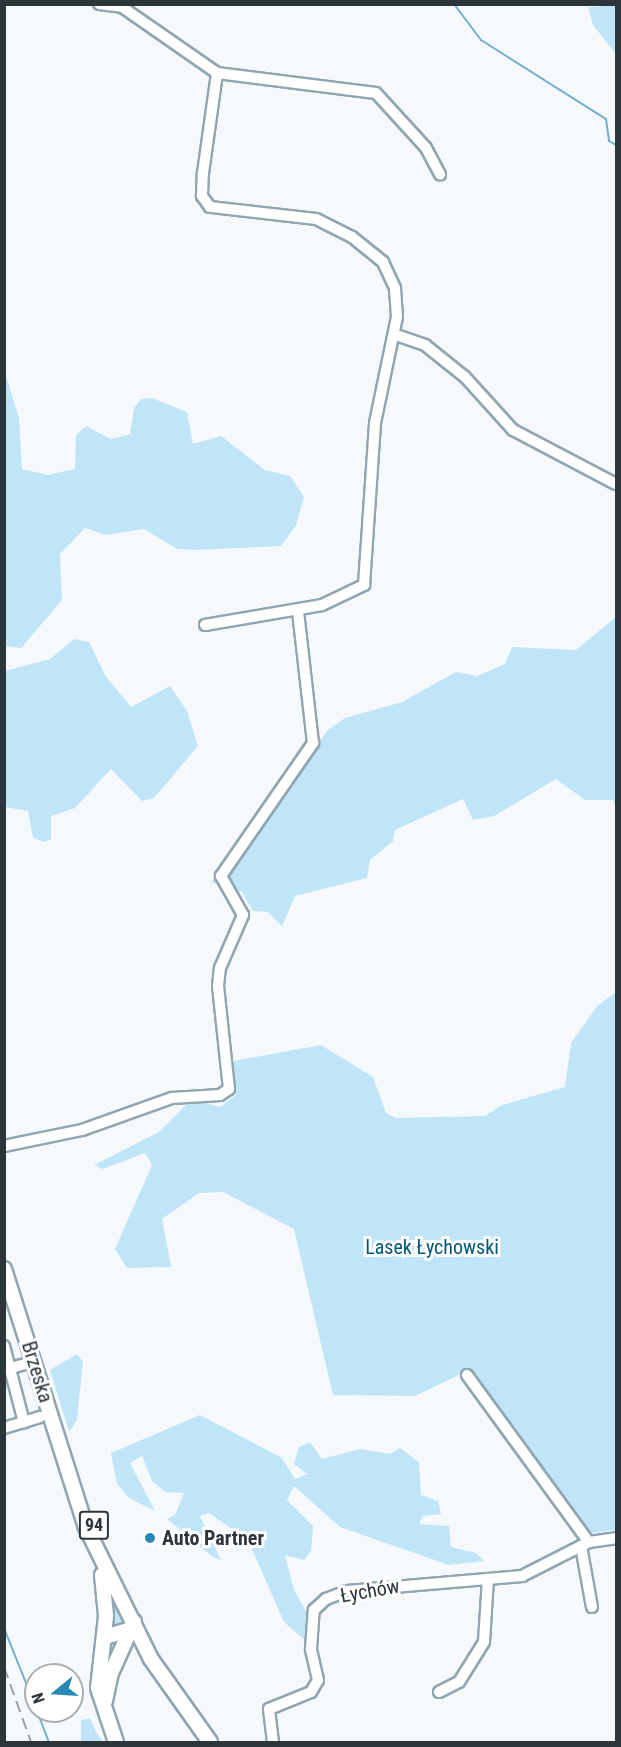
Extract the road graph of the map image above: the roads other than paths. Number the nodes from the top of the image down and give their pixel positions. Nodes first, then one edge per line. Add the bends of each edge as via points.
1 (99, 4) edge
2 (217, 73) junction
3 (440, 174) dead end
4 (396, 335) junction
5 (616, 484) edge
6 (298, 611) junction
7 (204, 625) dead end
8 (4, 1146) edge
9 (4, 1269) edge
10 (4, 1346) edge
11 (34, 1361) junction
12 (8, 1370) edge
13 (467, 1376) dead end
14 (40, 1417) dead end
15 (24, 1422) junction
16 (4, 1428) edge
17 (58, 1440) junction
18 (616, 1538) edge
19 (585, 1544) junction
20 (99, 1557) junction
21 (488, 1579) junction
22 (592, 1607) dead end
23 (133, 1608) junction
24 (134, 1628) junction
25 (105, 1637) junction
26 (152, 1643) junction
27 (122, 1652) junction
28 (151, 1659) junction
29 (439, 1692) dead end
30 (104, 1715) junction
31 (116, 1743) edge
32 (210, 1743) edge
33 (273, 1743) edge

1 - 2 street via 122,7
2 - 3 street via 376,93 426,148
2 - 4 street via 202,196 210,207 316,219 352,237 382,262 395,288
4 - 5 street via 425,345 465,376 513,430
4 - 6 street via 375,423 368,576 354,594
6 - 7 street
6 - 8 street via 313,743 221,876 243,915 220,968 218,987 229,1089 220,1095 172,1098 27,1145
9 - 11 main road, Brzeska / 94
10 - 12 street
11 - 12 street
11 - 17 main road, Brzeska / 94
12 - 15 street
13 - 19 street
14 - 15 street
15 - 16 street
17 - 20 main road, Brzeska / 94
17 - 23 main road, Brzeska / 94
18 - 19 street, Łychów
19 - 21 street, Łychów via 522,1576
19 - 22 street
20 - 24 main road, Brzeska / 94
20 - 25 main road, Brzeska via 107,1602
21 - 29 street via 487,1627 476,1661 459,1682
21 - 33 street, Łychów via 347,1591 326,1599 314,1611 311,1649 318,1680 311,1692 269,1710
23 - 24 main road, Brzeska
23 - 26 main road, 94
24 - 25 main road
24 - 26 main road
24 - 27 main road, Brzeska
24 - 28 main road, 94
25 - 30 main road, Brzeska via 98,1688
26 - 32 main road, 94
27 - 28 main road via 142,1650
27 - 30 main road, Brzeska via 111,1672
28 - 32 main road, 94
30 - 31 main road, Brzeska

